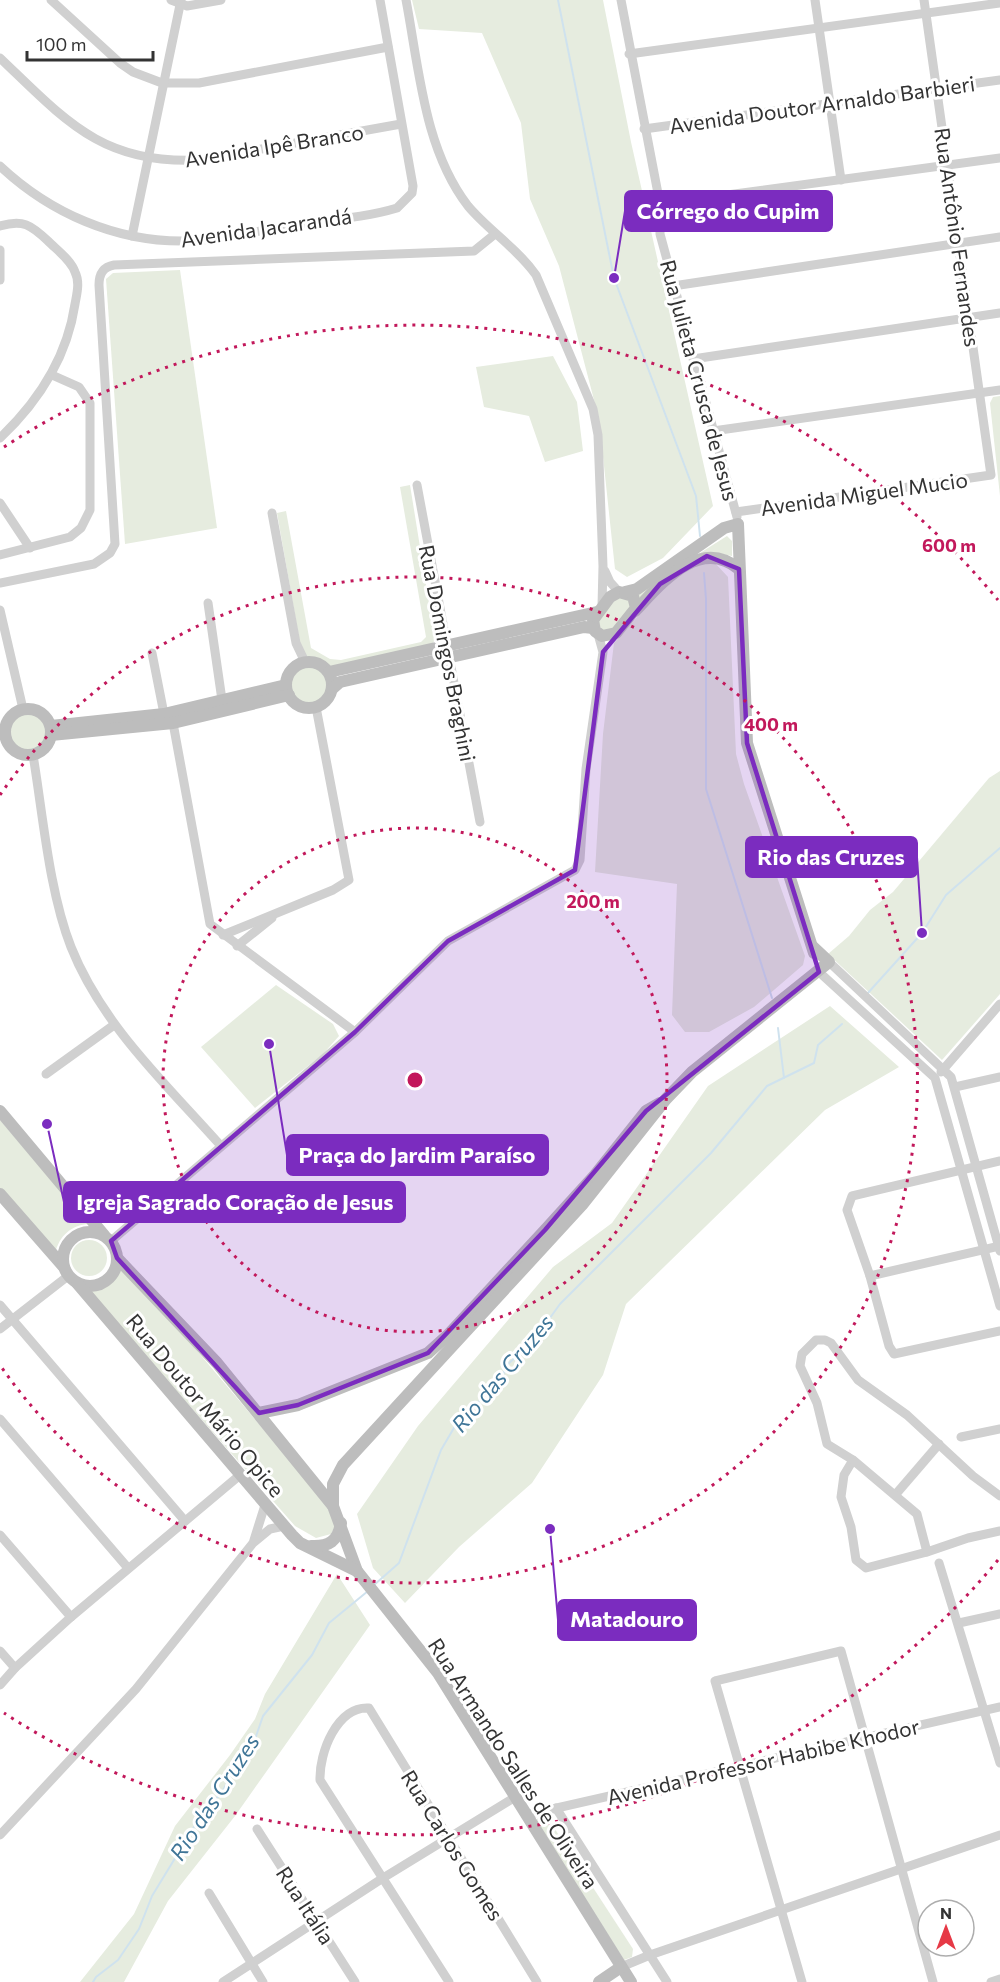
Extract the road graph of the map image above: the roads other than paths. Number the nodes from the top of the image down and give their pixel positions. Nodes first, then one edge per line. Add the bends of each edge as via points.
1 (51, 0) edge
2 (171, 0) edge
3 (221, 0) edge
4 (380, 0) edge
5 (406, 0) edge
6 (621, 0) edge
7 (815, 0) edge
8 (924, 0) edge
9 (181, 3) edge
10 (1000, 3) edge
11 (926, 13) junction
12 (819, 28) junction
13 (388, 47) junction
14 (630, 54) junction
15 (0, 58) edge
16 (1000, 80) edge
17 (162, 83) junction
18 (937, 88) junction
19 (830, 104) junction
20 (401, 124) junction
21 (644, 129) junction
22 (1000, 158) edge
23 (147, 159) junction
24 (947, 165) junction
25 (0, 166) edge
26 (841, 180) junction
27 (660, 204) junction
28 (0, 226) edge
29 (495, 234) junction
30 (132, 236) junction
31 (1000, 237) edge
32 (957, 243) junction
33 (0, 250) edge
34 (0, 280) edge
35 (673, 286) junction
36 (1000, 313) edge
37 (969, 317) junction
38 (693, 359) junction
39 (52, 375) junction
40 (1000, 390) edge
41 (981, 393) junction
42 (713, 431) junction
43 (0, 438) edge
44 (991, 475) joint
45 (417, 485) dead end
46 (0, 503) edge
47 (272, 513) dead end
48 (737, 518) junction
49 (30, 548) junction
50 (0, 555) edge
51 (603, 566) junction
52 (739, 569) junction
53 (0, 583) edge
54 (622, 592) junction
55 (208, 603) dead end
56 (600, 609) junction
57 (0, 610) edge
58 (635, 611) junction
59 (596, 631) junction
60 (616, 633) junction
61 (447, 651) junction
62 (603, 652) junction
63 (152, 653) dead end
64 (305, 662) junction
65 (329, 672) junction
66 (332, 689) junction
67 (287, 690) junction
68 (222, 700) junction
69 (316, 707) junction
70 (23, 710) junction
71 (168, 718) junction
72 (51, 731) junction
73 (3, 734) edge
74 (33, 755) junction
75 (480, 822) dead end
76 (281, 911) junction
77 (223, 934) junction
78 (237, 946) junction
79 (813, 947) junction
80 (829, 962) junction
81 (819, 972) junction
82 (1000, 1004) edge
83 (114, 1025) junction
84 (355, 1032) junction
85 (944, 1069) junction
86 (46, 1074) dead end
87 (1000, 1077) edge
88 (935, 1078) junction
89 (955, 1087) junction
90 (666, 1099) junction
91 (0, 1111) edge
92 (220, 1146) junction
93 (1000, 1161) edge
94 (976, 1167) junction
95 (962, 1169) junction
96 (0, 1194) edge
97 (108, 1238) junction
98 (1000, 1248) edge
99 (985, 1250) junction
100 (117, 1257) junction
101 (70, 1275) junction
102 (870, 1276) junction
103 (0, 1305) edge
104 (1000, 1306) edge
105 (12, 1319) junction
106 (0, 1329) edge
107 (1000, 1331) edge
108 (259, 1413) junction
109 (0, 1419) edge
110 (1000, 1429) edge
111 (961, 1437) dead end
112 (939, 1444) junction
113 (853, 1460) junction
114 (240, 1475) junction
115 (896, 1494) junction
116 (1000, 1496) edge
117 (264, 1505) junction
118 (333, 1506) junction
119 (185, 1521) junction
120 (340, 1523) junction
121 (284, 1526) junction
122 (1000, 1531) edge
123 (0, 1534) edge
124 (253, 1543) junction
125 (310, 1546) junction
126 (927, 1552) junction
127 (939, 1563) dead end
128 (128, 1568) junction
129 (360, 1575) junction
130 (1000, 1614) edge
131 (71, 1617) junction
132 (959, 1623) junction
133 (0, 1651) edge
134 (15, 1668) junction
135 (0, 1685) edge
136 (1000, 1707) edge
137 (985, 1711) junction
138 (864, 1738) junction
139 (1000, 1763) edge
140 (740, 1767) junction
141 (517, 1796) junction
142 (556, 1808) junction
143 (526, 1815) junction
144 (257, 1829) dead end
145 (0, 1835) edge
146 (1000, 1835) edge
147 (447, 1838) junction
148 (900, 1869) junction
149 (383, 1878) junction
150 (209, 1893) dead end
151 (783, 1909) junction
152 (318, 1923) junction
153 (650, 1955) junction
154 (252, 1965) junction
155 (621, 1967) junction
156 (1000, 1979) edge
157 (223, 1982) edge
158 (263, 1982) edge
159 (355, 1982) edge
160 (449, 1982) edge
161 (537, 1982) edge
162 (599, 1982) edge
163 (630, 1982) edge
164 (667, 1982) edge
165 (802, 1982) edge
166 (933, 1982) edge
167 (991, 1982) edge

1 - 17 street via 120,63 140,76
2 - 9 street
3 - 9 street
4 - 13 street
5 - 29 street via 433,134 453,183
6 - 14 street, Rua Julieta Crusca de Jesus
7 - 12 street
8 - 11 street, Rua Antônio Fernandes
9 - 17 street
10 - 11 street
11 - 12 street
11 - 18 street, Rua Antônio Fernandes
12 - 14 street
12 - 19 street
13 - 17 street via 198,83
13 - 20 street
14 - 21 street, Rua Julieta Crusca de Jesus
15 - 23 street, Avenida Ipê Branco via 81,132
16 - 18 street, Avenida Doutor Arnaldo Barbieri
17 - 23 street
18 - 19 street, Avenida Doutor Arnaldo Barbieri
18 - 24 street, Rua Antônio Fernandes
19 - 21 street, Avenida Doutor Arnaldo Barbieri
19 - 26 street
20 - 23 street, Avenida Ipê Branco via 200,160
20 - 30 street, Avenida Jacarandá via 413,186 405,201 392,210 211,239
21 - 27 street, Rua Julieta Crusca de Jesus
22 - 24 street
23 - 30 street
24 - 26 street
24 - 32 street, Rua Antônio Fernandes
25 - 30 street, Avenida Jacarandá via 40,198 69,214
26 - 27 street
27 - 35 street, Rua Julieta Crusca de Jesus via 660,234
28 - 39 street via 21,222 34,228 76,272 78,289 73,319
29 - 51 street via 522,255 536,275 593,409 598,435
29 - 53 street via 474,251 106,268 99,276 99,285 116,539 110,553 94,564
31 - 32 street
32 - 35 street
32 - 37 street, Rua Antônio Fernandes
33 - 34 street
35 - 38 street, Rua Julieta Crusca de Jesus
36 - 37 street
37 - 38 street
37 - 41 street, Rua Antônio Fernandes
38 - 42 street, Rua Julieta Crusca de Jesus
39 - 43 street
39 - 49 street via 79,387 90,403 92,498 87,520 70,537
40 - 41 street
41 - 42 street
41 - 44 street, Rua Antônio Fernandes
42 - 48 street, Rua Julieta Crusca de Jesus
44 - 48 street, Avenida Miguel Mucio
45 - 61 street, Rua Domingos Braghini
46 - 49 street
47 - 64 street via 296,643
48 - 52 street
48 - 54 street via 637,589
49 - 50 street
51 - 54 street via 610,582
51 - 56 street
52 - 58 street via 714,556 697,559 660,584
52 - 79 street via 747,743
54 - 56 street via 610,597
54 - 58 street via 635,600
55 - 68 street
56 - 59 street via 592,620
56 - 61 street
57 - 70 street
58 - 60 street
59 - 60 street via 607,637
59 - 61 street via 584,627
59 - 62 street
60 - 62 street
61 - 65 street
61 - 66 street via 340,682
61 - 75 street, Rua Domingos Braghini
62 - 84 street via 576,870 448,940
63 - 71 street
64 - 65 street via 322,665
64 - 67 street via 291,670
65 - 66 street
66 - 69 street via 322,705
67 - 68 street
67 - 69 street via 299,706
67 - 71 street
68 - 71 street
69 - 76 street via 349,880 333,891
70 - 72 street via 40,712
70 - 73 street via 8,720
71 - 72 street
71 - 77 street via 205,905 210,924
72 - 74 street via 48,744
73 - 74 street via 16,752
74 - 83 street via 53,878 71,947
76 - 77 street
76 - 78 street
77 - 78 street
78 - 84 street
79 - 80 street
79 - 81 street
80 - 81 street
80 - 85 street
81 - 88 street
81 - 90 street via 692,1072
82 - 85 street
83 - 86 street
83 - 92 street
84 - 92 street
85 - 88 street
85 - 89 street
87 - 89 street
88 - 95 street
89 - 94 street
90 - 108 street via 646,1112 595,1175 428,1353 298,1405
90 - 118 street via 582,1205 343,1465 333,1484
91 - 97 street
92 - 97 street
93 - 94 street
94 - 95 street
94 - 98 street
95 - 99 street
95 - 102 street via 852,1196 847,1210
96 - 101 street, Rua Doutor Mário Opice
97 - 100 street
97 - 101 street via 92,1231 72,1238 65,1246
98 - 99 street
99 - 102 street
99 - 104 street
100 - 101 street via 115,1270 98,1285
100 - 108 street
101 - 105 street
101 - 114 street, Rua Doutor Mário Opice
102 - 107 street via 894,1354
103 - 105 street
105 - 106 street
105 - 119 street
108 - 118 street
109 - 128 street
110 - 111 street
112 - 113 street via 858,1380 831,1343 816,1340 802,1354 802,1371 817,1403 827,1444
112 - 115 street
112 - 116 street
113 - 115 street
113 - 126 street via 844,1475 841,1497 858,1564 866,1568
114 - 117 street, Rua Doutor Mário Opice
114 - 119 street
115 - 126 street via 917,1514
117 - 121 street, Rua Doutor Mário Opice
117 - 124 street
118 - 120 street
119 - 128 street
120 - 125 street via 333,1541
120 - 129 street
121 - 124 street via 270,1528
121 - 125 street, Rua Doutor Mário Opice via 300,1543
122 - 126 street
123 - 131 street
124 - 145 street via 136,1689
125 - 129 street, Rua Doutor Mário Opice
127 - 132 street
128 - 131 street
129 - 141 street, Rua Armando Salles de Oliveira via 438,1673
130 - 132 street
131 - 134 street
132 - 137 street
133 - 134 street
134 - 135 street
136 - 137 street, Avenida Professor Habibe Khodor
137 - 138 street, Avenida Professor Habibe Khodor
137 - 139 street
138 - 140 street, Avenida Professor Habibe Khodor
138 - 140 street via 841,1652 715,1681
138 - 148 street
140 - 142 street, Avenida Professor Habibe Khodor
140 - 151 street
141 - 143 street, Rua Armando Salles de Oliveira
141 - 147 street
142 - 143 street, Avenida Professor Habibe Khodor
142 - 153 street
143 - 155 street, Rua Armando Salles de Oliveira
144 - 152 street, Rua Itália
146 - 148 street
147 - 149 street
147 - 149 street, Rua Carlos Gomes via 369,1708 360,1707 344,1715 330,1737 320,1780
147 - 161 street, Rua Carlos Gomes
148 - 151 street
148 - 166 street
149 - 152 street
149 - 160 street
150 - 154 street
151 - 153 street
151 - 165 street
152 - 154 street
152 - 159 street, Rua Itália
153 - 155 street
153 - 164 street
154 - 157 street
154 - 158 street
155 - 162 street
155 - 163 street, Rua Armando Salles de Oliveira
156 - 167 street

